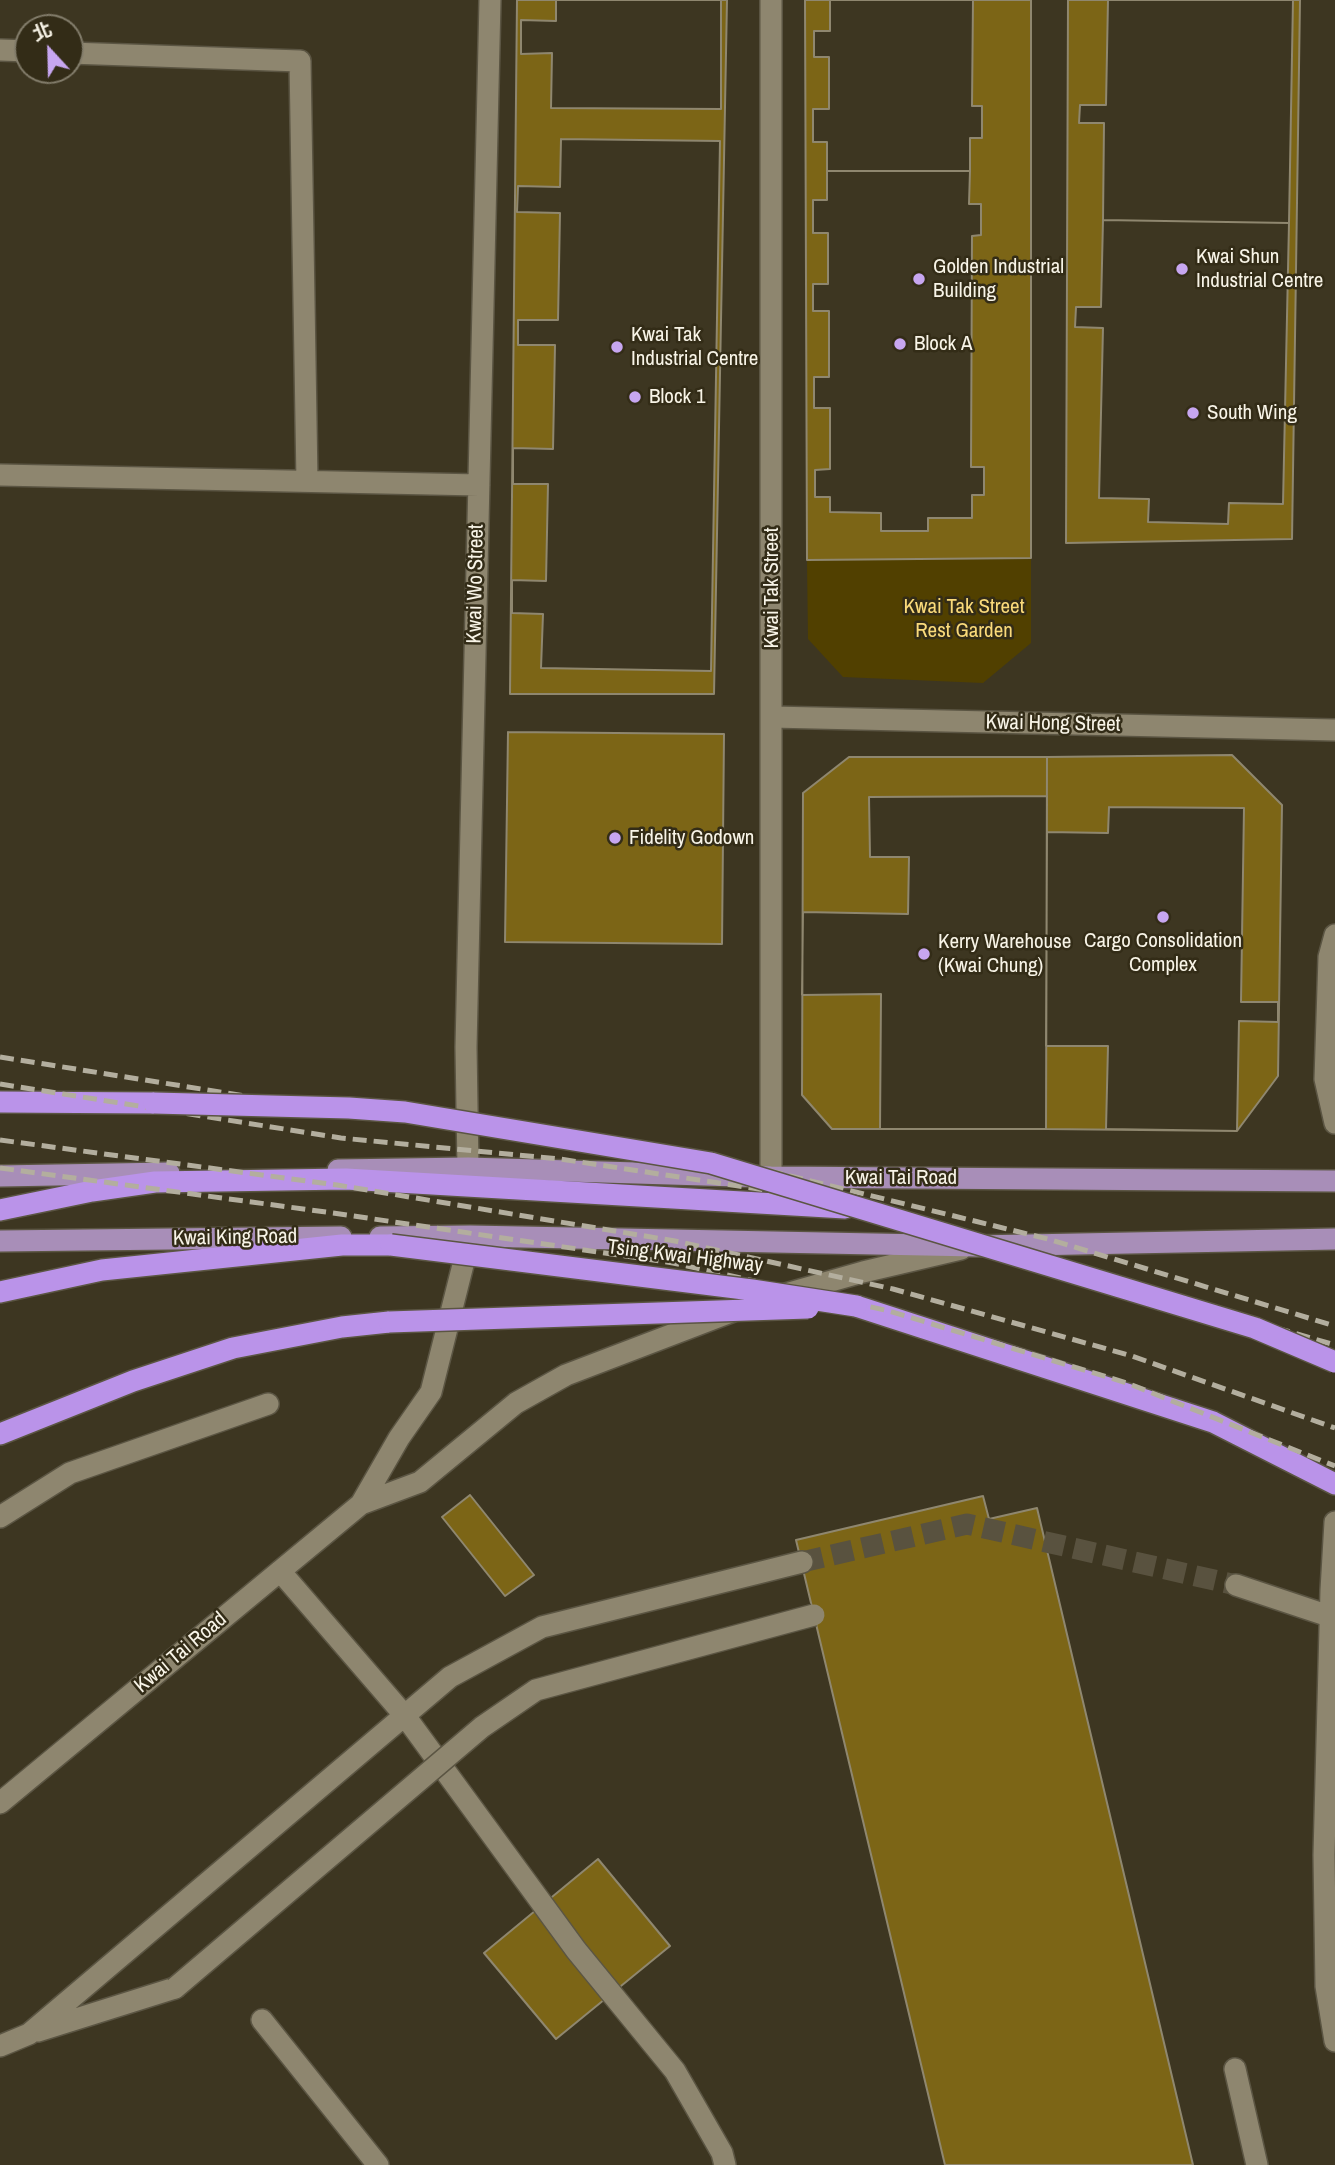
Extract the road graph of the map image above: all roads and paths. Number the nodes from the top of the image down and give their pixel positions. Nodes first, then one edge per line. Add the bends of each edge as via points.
1 (490, 0) edge
2 (771, 0) edge
3 (84, 53) edge
4 (0, 475) edge
5 (307, 481) junction
6 (478, 485) junction
7 (772, 717) junction
8 (1335, 730) edge
9 (1335, 935) edge
10 (0, 1102) edge
11 (1335, 1123) edge
12 (468, 1168) junction
13 (0, 1176) edge
14 (771, 1177) junction
15 (1335, 1181) edge
16 (0, 1210) edge
17 (870, 1210) junction
18 (470, 1236) junction
19 (1335, 1239) edge
20 (0, 1241) edge
21 (976, 1246) junction
22 (0, 1292) edge
23 (856, 1306) junction
24 (1335, 1363) edge
25 (268, 1404) dead end
26 (0, 1434) edge
27 (1335, 1484) edge
28 (361, 1504) junction
29 (0, 1517) edge
30 (1335, 1522) edge
31 (802, 1562) tunnel mouth
32 (280, 1571) junction
33 (1236, 1585) tunnel mouth
34 (814, 1615) dead end
35 (1332, 1617) junction
36 (405, 1716) junction
37 (0, 1803) edge
38 (1331, 1905) edge
39 (262, 2020) dead end
40 (29, 2034) junction
41 (1335, 2042) edge
42 (0, 2046) edge
43 (1235, 2069) dead end
44 (378, 2165) edge
45 (725, 2165) edge
46 (1257, 2165) edge

1 - 6 street, Kwai Wo Street
2 - 7 street, Kwai Tak Street
3 - 5 street via 300,61
4 - 5 street
5 - 6 street
6 - 12 street, Kwai Wo Street via 466,1047
7 - 8 street, Kwai Hong Street
7 - 14 street, Kwai Tak Street
9 - 11 street via 1329,957 1325,1079
10 - 17 highway, bridge via 405,1112 711,1163
12 - 13 main road
12 - 14 main road, Kwai Tai Road
14 - 15 main road, Kwai Tai Road
16 - 17 highway, bridge via 155,1182 346,1179
17 - 24 highway, bridge via 1255,1328
18 - 20 main road, Kwai King Road
18 - 21 main road, Kwai Tai Road
18 - 28 street, Kwai Tai Road via 431,1392
19 - 21 main road, Kwai Tai Road
21 - 28 street, Kwai Tai Road via 762,1301 566,1375 516,1403 420,1482
22 - 23 highway, Tsing Kwai Highway, bridge via 102,1270 342,1245 391,1245
23 - 26 highway, bridge via 342,1327 233,1348 133,1381
23 - 27 highway, Tsing Kwai Highway via 1213,1422
25 - 29 street via 70,1473
28 - 32 street, Kwai Tai Road
30 - 35 street
31 - 36 street via 542,1627 450,1678
32 - 36 street
32 - 37 street, Kwai Tai Road
33 - 35 street
34 - 40 street, bridge via 536,1690 482,1727 174,1988
35 - 38 street via 1324,1855
36 - 40 street
36 - 45 street via 576,1950 675,2071
38 - 41 street via 1326,1986
39 - 44 street
40 - 42 street
43 - 46 street

